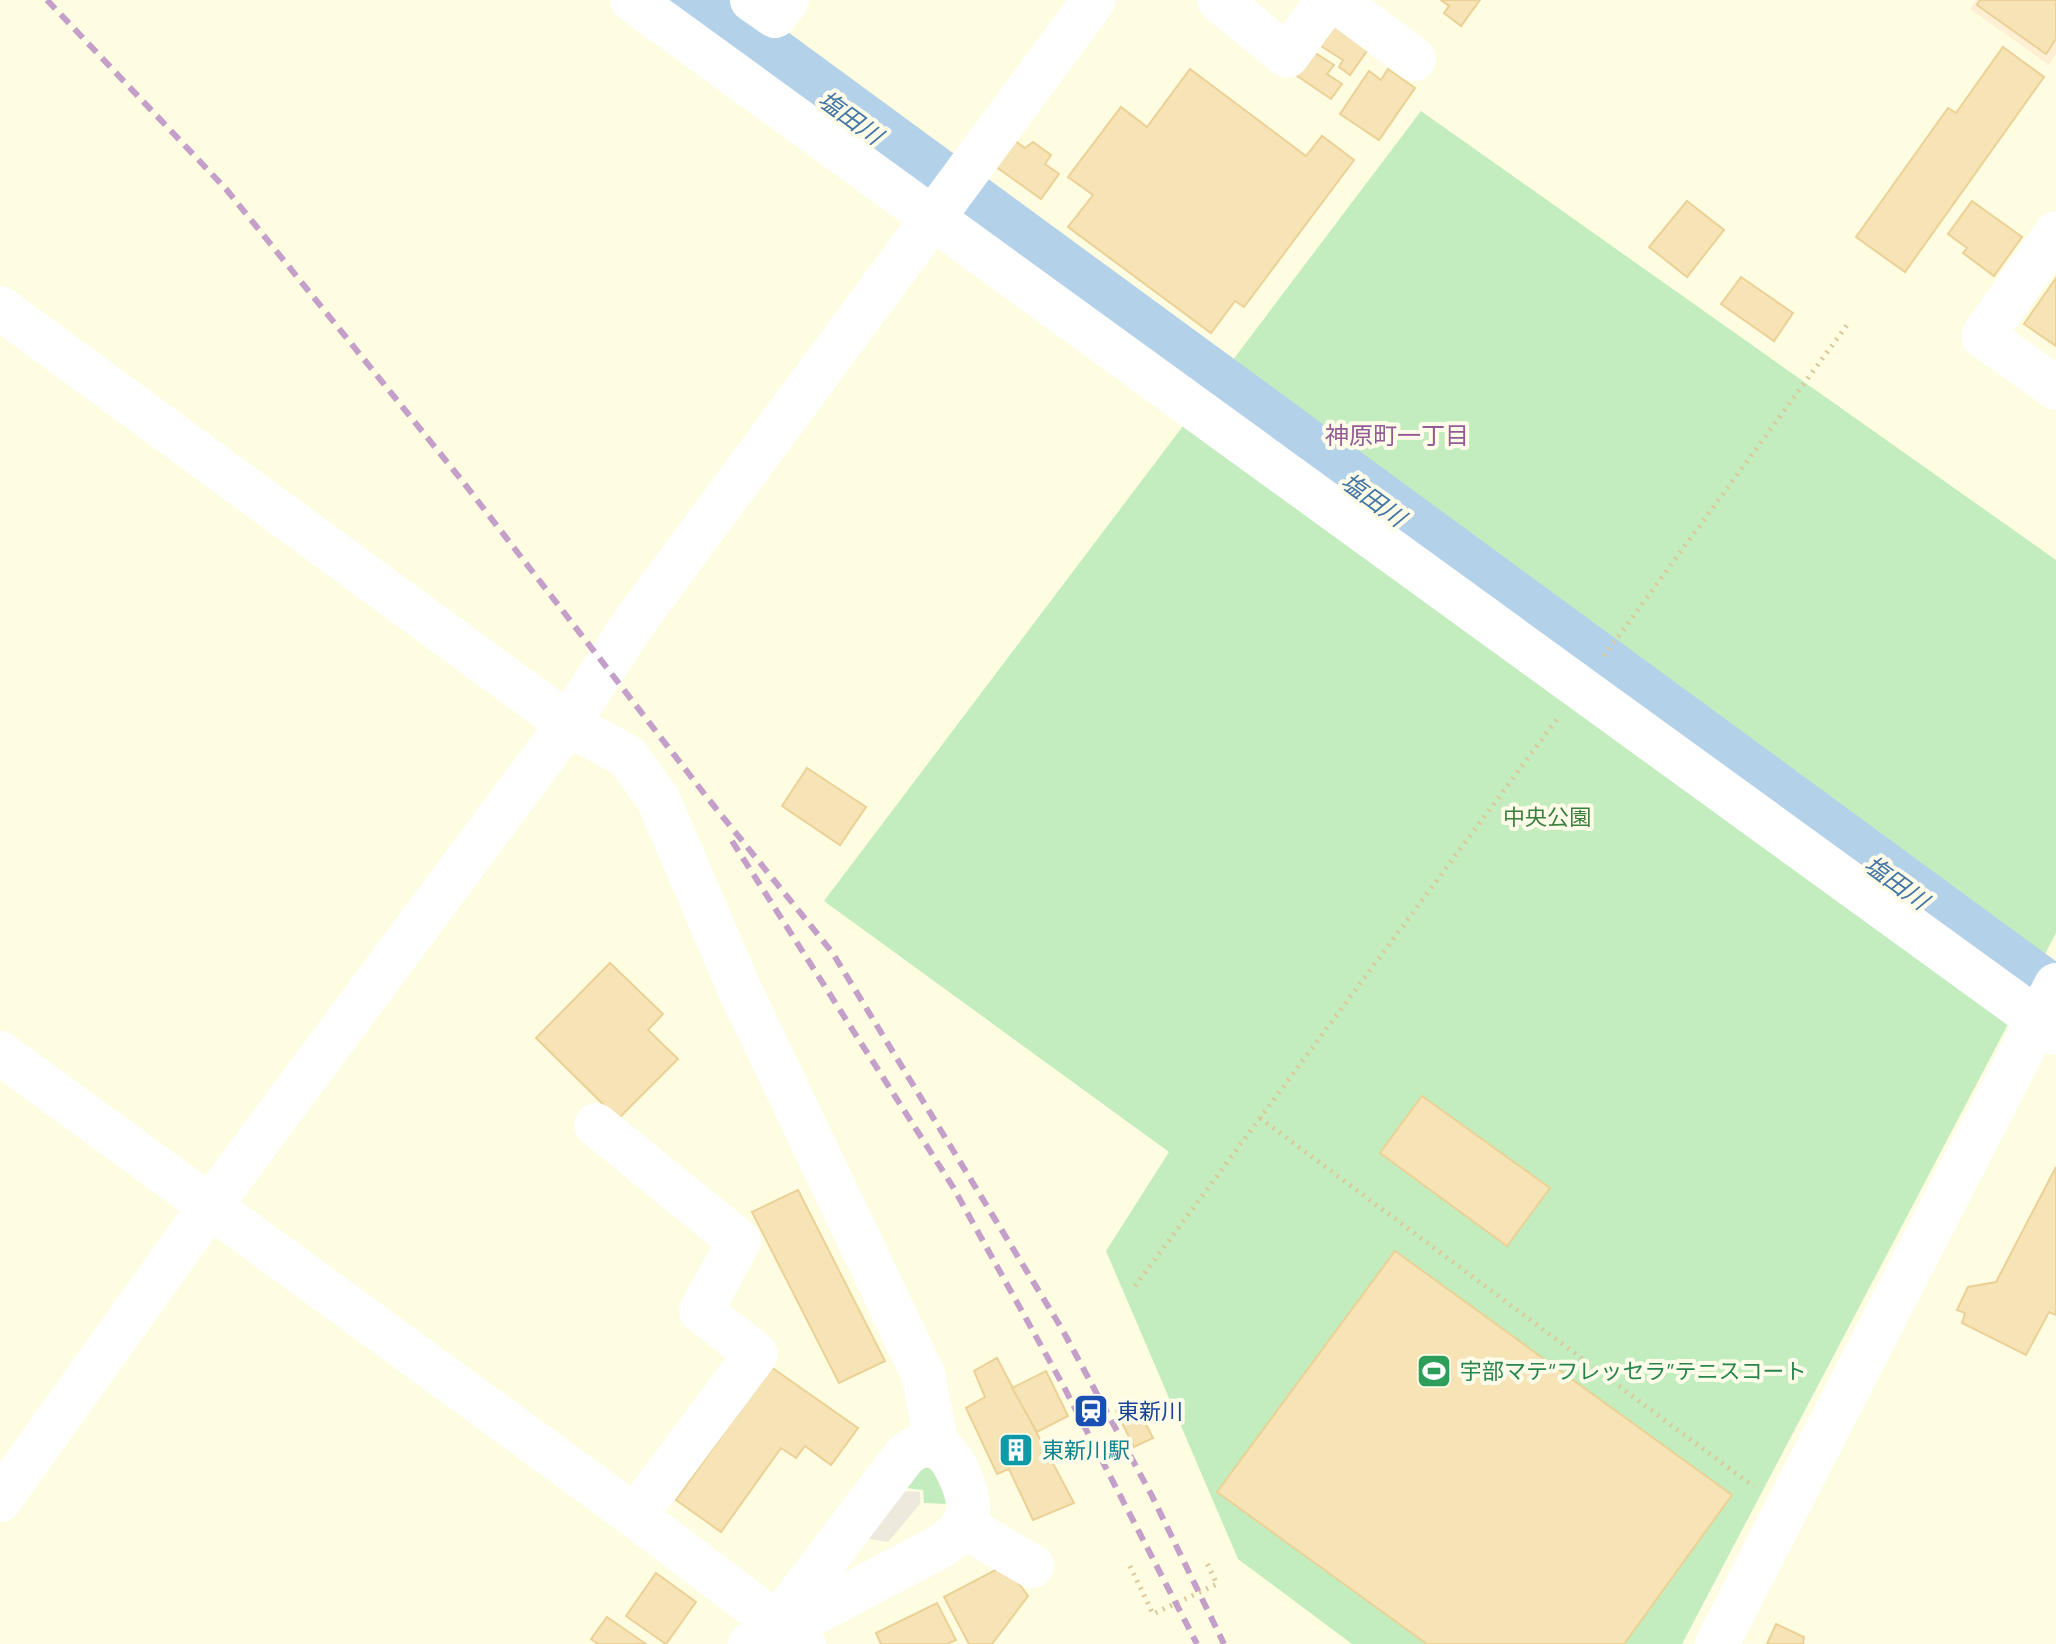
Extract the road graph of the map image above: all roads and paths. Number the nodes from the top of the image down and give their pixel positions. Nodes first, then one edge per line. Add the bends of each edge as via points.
1 (632, 0) edge
2 (752, 0) edge
3 (787, 0) edge
4 (1094, 0) edge
5 (1219, 0) edge
6 (1328, 0) edge
7 (1335, 0) edge
8 (1414, 59) dead end
9 (937, 213) junction
10 (2056, 233) edge
11 (0, 308) edge
12 (1850, 321) dead end
13 (2056, 388) edge
14 (1617, 641) dead end
15 (1579, 689) junction
16 (568, 724) junction
17 (2048, 1012) edge
18 (0, 1053) edge
19 (1260, 1118) junction
20 (596, 1125) dead end
21 (210, 1206) junction
22 (1135, 1286) dead end
23 (937, 1446) junction
24 (1754, 1487) dead end
25 (0, 1500) edge
26 (635, 1516) junction
27 (963, 1526) junction
28 (1205, 1559) dead end
29 (1032, 1566) dead end
30 (1130, 1566) dead end
31 (777, 1637) edge
32 (1717, 1644) edge

1 - 9 street
2 - 3 street via 775,16
4 - 9 street
5 - 6 street via 1287,56
7 - 8 street
9 - 15 street
9 - 16 street via 633,624
10 - 13 street via 1983,336
11 - 16 street
12 - 14 path
15 - 17 street
15 - 19 path
16 - 21 street
16 - 23 street via 627,756 658,799 739,988 923,1374
17 - 32 street
18 - 21 street
19 - 22 path
19 - 24 path
20 - 26 street via 739,1241 701,1311 756,1354
21 - 25 street
21 - 26 street
23 - 27 street via 950,1456 968,1492
23 - 31 street via 921,1446 905,1455
26 - 31 street
27 - 29 street
27 - 31 street via 943,1545
28 - 30 path via 1217,1584 1153,1614

